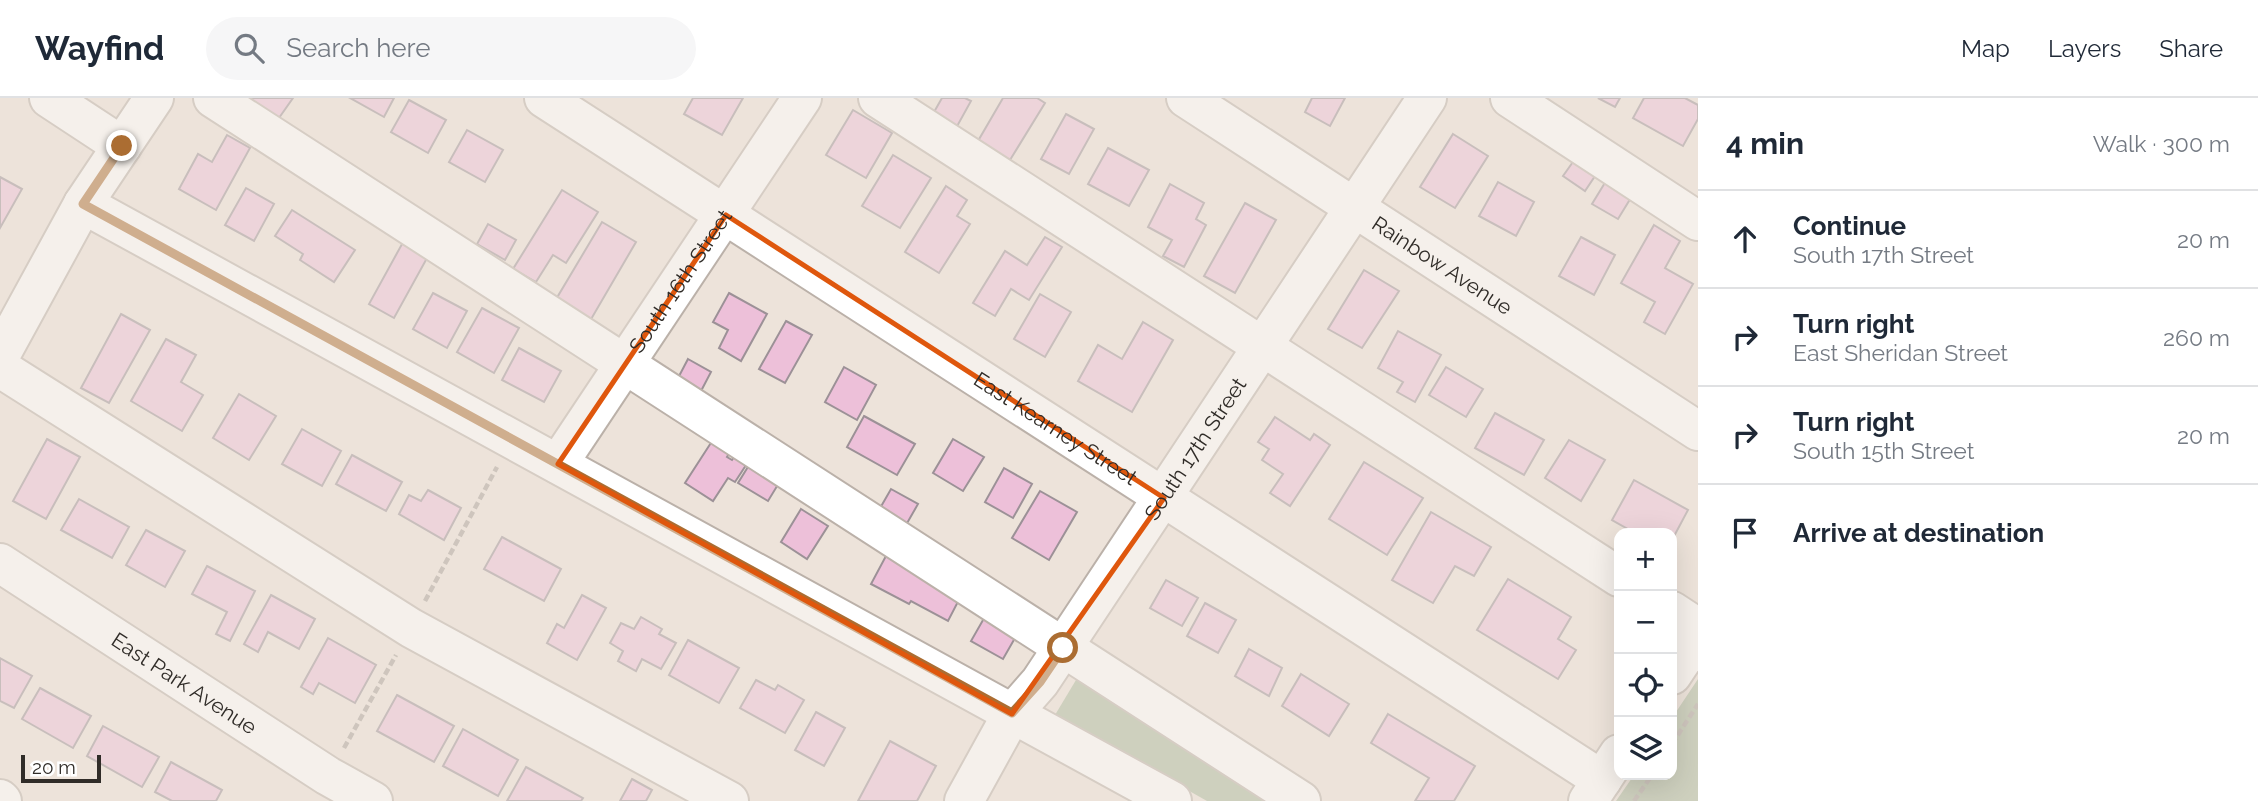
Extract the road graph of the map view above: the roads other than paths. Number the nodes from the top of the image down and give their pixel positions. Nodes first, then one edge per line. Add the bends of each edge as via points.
1 (50, 98) edge
2 (154, 98) edge
3 (213, 98) edge
4 (544, 98) edge
5 (802, 98) edge
6 (878, 98) edge
7 (1186, 98) edge
8 (1427, 98) edge
9 (1510, 98) edge
10 (122, 146) junction
11 (83, 204) junction
12 (1355, 208) junction
13 (726, 215) junction
14 (1698, 221) edge
15 (5, 336) edge
16 (1262, 346) junction
17 (626, 363) junction
18 (0, 368) edge
19 (1698, 431) edge
20 (558, 464) junction
21 (1164, 498) junction
22 (0, 564) edge
23 (1614, 575) edge
24 (1677, 614) edge
25 (1698, 628) edge
26 (1698, 636) edge
27 (1063, 648) junction
28 (1677, 668) edge
29 (1012, 713) junction
30 (1603, 778) edge
31 (373, 801) edge
32 (729, 801) edge
33 (964, 801) edge
34 (1172, 801) edge
35 (1301, 801) edge

1 - 10 street
2 - 10 street
3 - 17 street
4 - 13 street, East Kearney Street
5 - 13 street, South 16th Street
6 - 16 street
7 - 12 street, Rainbow Avenue
8 - 12 street, South 17th Street
9 - 14 street
10 - 11 street
11 - 15 street
11 - 20 street
12 - 16 street, South 17th Street
12 - 19 street, Rainbow Avenue
13 - 17 street, South 16th Street
13 - 21 street, East Kearney Street
16 - 21 street, South 17th Street
16 - 23 street
17 - 20 street, South 16th Street
17 - 27 street
18 - 32 street via 411,628
20 - 29 street
21 - 27 street, South 17th Street
21 - 30 street, East Kearney Street
22 - 31 street, East Park Avenue
24 - 25 street
26 - 28 street
27 - 29 street, South 17th Street
27 - 35 street
29 - 33 street, South 17th Street
29 - 34 street

